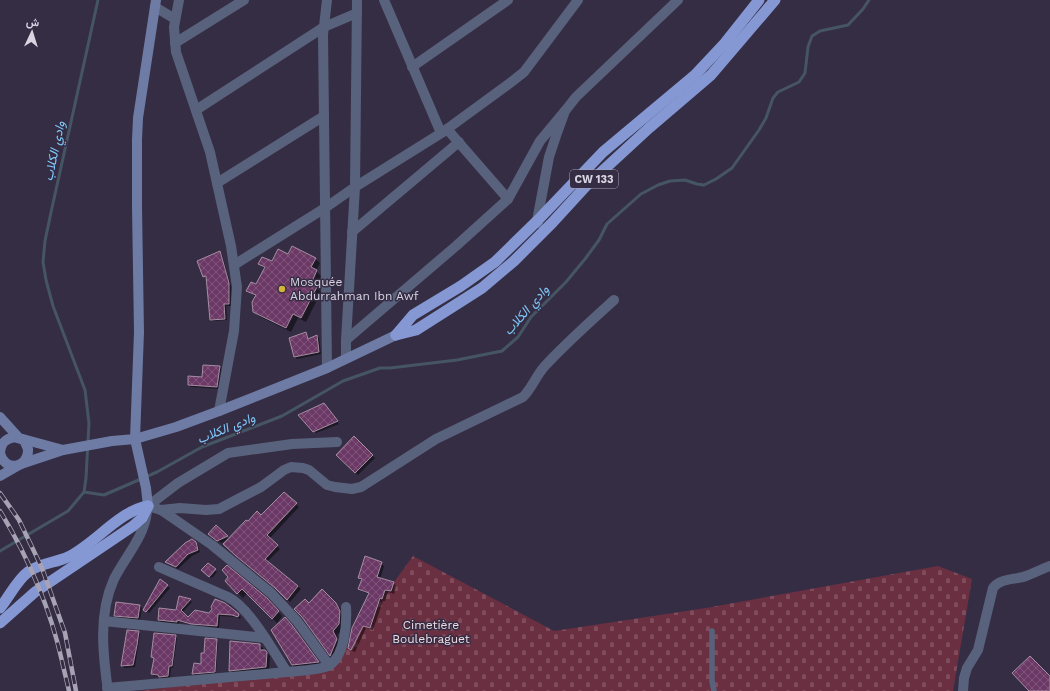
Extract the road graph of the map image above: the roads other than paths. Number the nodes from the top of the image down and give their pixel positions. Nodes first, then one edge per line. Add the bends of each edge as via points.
1 (178, 0) edge
2 (244, 0) edge
3 (327, 0) edge
4 (357, 0) edge
5 (384, 0) edge
6 (508, 0) edge
7 (578, 0) edge
8 (678, 0) edge
9 (759, 0) edge
10 (775, 0) edge
11 (155, 3) edge
12 (357, 13) junction
13 (175, 19) junction
14 (324, 27) junction
15 (175, 43) junction
16 (412, 67) junction
17 (196, 110) junction
18 (565, 111) junction
19 (324, 116) junction
20 (444, 131) junction
21 (459, 142) junction
22 (217, 182) junction
23 (355, 187) junction
24 (508, 199) junction
25 (325, 208) junction
26 (537, 222) junction
27 (545, 230) junction
28 (352, 232) junction
29 (234, 265) junction
30 (614, 300) dead end
31 (396, 334) junction
32 (346, 340) junction
33 (346, 358) junction
34 (327, 368) junction
35 (219, 411) junction
36 (0, 417) edge
37 (19, 438) junction
38 (135, 439) junction
39 (0, 440) edge
40 (336, 442) dead end
41 (0, 448) edge
42 (62, 450) junction
43 (0, 452) edge
44 (21, 464) junction
45 (0, 476) edge
46 (148, 506) junction
47 (161, 510) junction
48 (1050, 566) edge
49 (159, 567) dead end
50 (346, 607) dead end
51 (0, 608) edge
52 (104, 621) junction
53 (0, 623) edge
54 (712, 631) dead end
55 (265, 638) junction
56 (329, 665) junction
57 (287, 672) junction
58 (108, 690) edge
59 (714, 691) edge
60 (964, 691) edge

1 - 13 street
2 - 15 street
3 - 14 street
4 - 12 street
5 - 16 street
6 - 16 street
7 - 20 street via 524,72
8 - 18 street via 576,97
9 - 26 highway, CW 133 via 725,43 695,75 603,152
10 - 27 highway, CW 133 via 711,75 585,187
11 - 13 street
11 - 38 main road via 137,140 139,332
12 - 14 street
12 - 23 street
13 - 15 street
14 - 17 street
14 - 19 street
15 - 17 street
16 - 20 street
17 - 22 street
18 - 24 street via 540,141
18 - 26 street via 549,158
19 - 22 street
19 - 25 street
20 - 21 street
20 - 23 street
21 - 24 street
21 - 28 street
22 - 29 street
23 - 25 street
23 - 28 street
24 - 32 street
25 - 29 street
25 - 34 street
26 - 27 street
26 - 31 highway, CW 133 via 495,262 413,315
27 - 31 highway, CW 133 via 514,262 482,288 416,330
28 - 32 street
29 - 35 street via 237,287 234,331
30 - 47 street via 556,354 522,397 436,439 361,487 352,489 327,485 303,468 290,467 261,487 219,509
31 - 33 main road, CW 133
32 - 33 street
33 - 34 main road, CW 133
34 - 35 main road, CW 133
35 - 38 main road, CW 133
36 - 37 main road
37 - 41 main road via 9,438
37 - 42 main road
37 - 44 main road via 24,440 28,449 27,459
38 - 42 main road, CW 133
38 - 46 main road
39 - 41 main road
40 - 46 street via 292,444 228,453 178,483
41 - 43 main road
42 - 44 main road
43 - 44 main road via 6,464
44 - 45 main road
46 - 47 street
46 - 51 highway via 127,515 74,553 28,572
46 - 52 street via 142,531 110,589
46 - 53 highway via 142,518 133,526 35,592
47 - 56 street via 212,545 278,600 309,636
48 - 60 street via 1024,577 1002,581 993,588 978,650 964,678
49 - 55 street via 234,600
50 - 56 street via 342,643 337,657
52 - 55 street
52 - 58 street
54 - 59 lane
55 - 57 street
56 - 57 street
57 - 58 street

